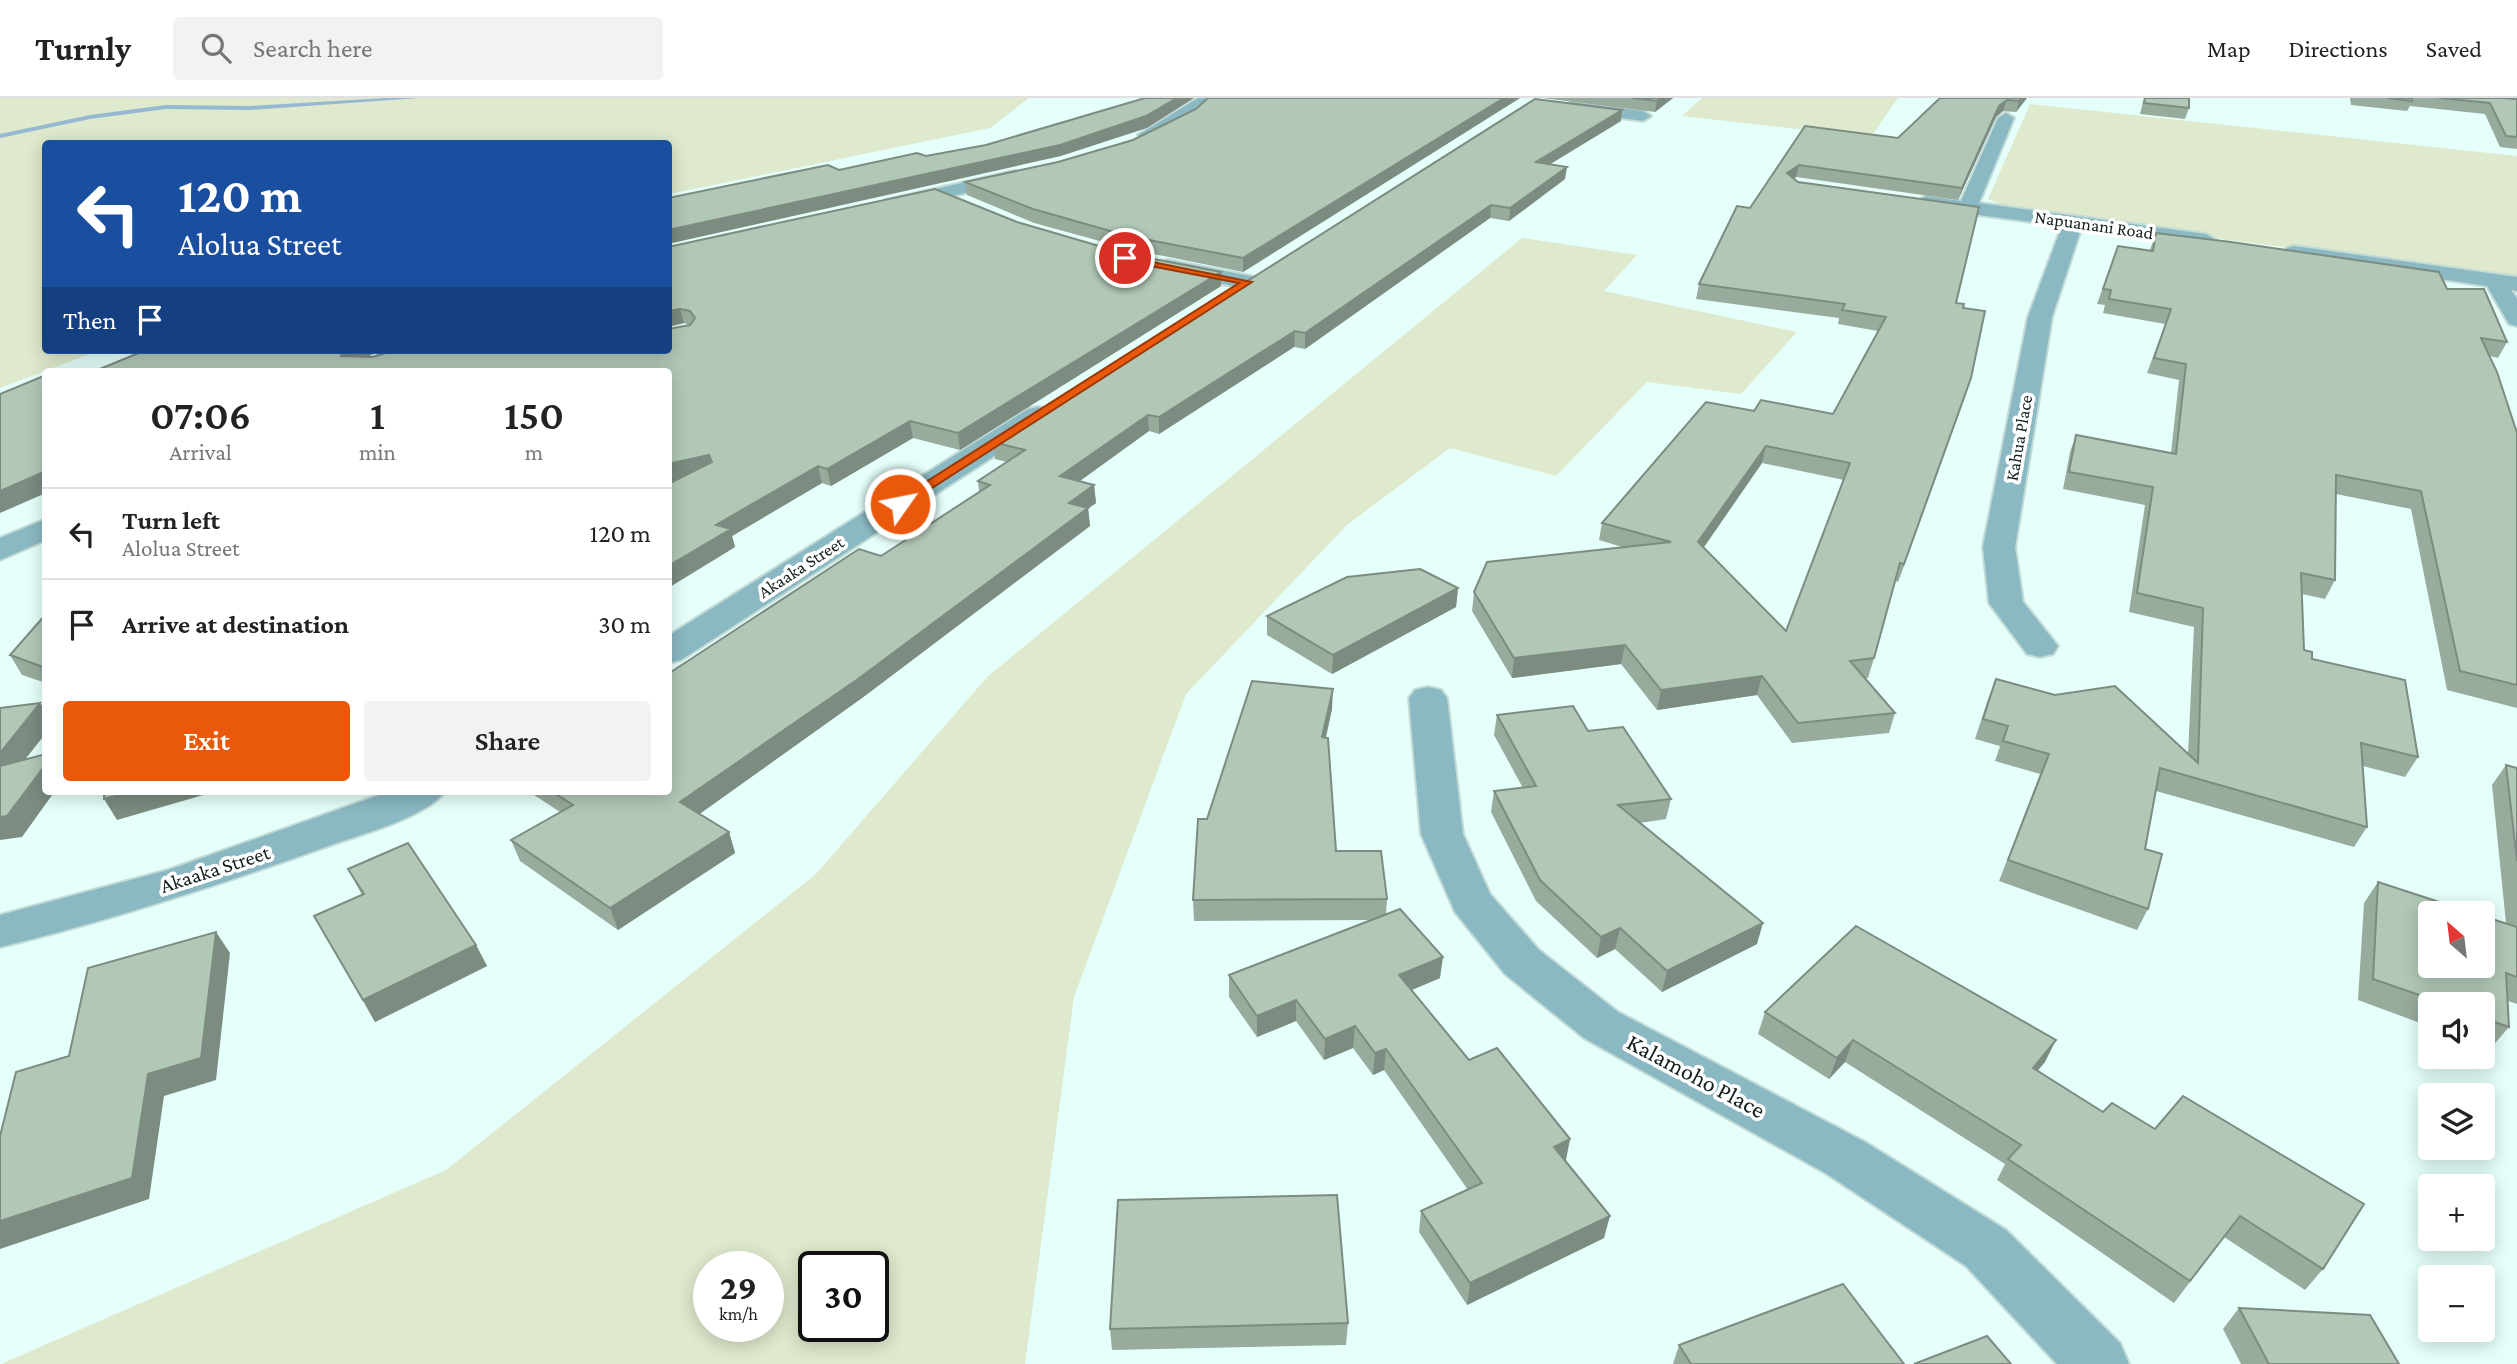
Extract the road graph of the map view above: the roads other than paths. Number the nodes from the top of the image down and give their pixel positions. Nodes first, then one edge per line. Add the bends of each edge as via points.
1 (1208, 98) edge
2 (1549, 105) edge
3 (1643, 116) dead end
4 (2006, 118) edge
5 (1131, 141) edge
6 (1035, 171) edge
7 (940, 193) junction
8 (1902, 199) edge
9 (1968, 207) junction
10 (872, 208) edge
11 (977, 209) edge
12 (2073, 223) junction
13 (2223, 242) edge
14 (2278, 250) edge
15 (1150, 263) edge
16 (1271, 267) edge
17 (1247, 282) junction
18 (2506, 282) edge
19 (1212, 304) edge
20 (2517, 319) edge
21 (1062, 400) edge
22 (42, 530) edge
23 (0, 550) edge
24 (2040, 646) dead end
25 (672, 649) edge
26 (1428, 698) dead end
27 (417, 795) edge
28 (0, 931) edge
29 (2098, 1364) edge

1 - 5 street via 1183,117
2 - 3 street
4 - 9 street
6 - 7 street
7 - 10 street
7 - 11 street
8 - 9 street, Napuanani Road
9 - 12 street, Napuanani Road
12 - 13 street, Napuanani Road
12 - 24 street, Kahua Place via 2040,317 1999,547 2006,603
14 - 18 street
15 - 17 street
16 - 17 street
17 - 19 street
18 - 20 street
21 - 25 street, Akaaka Street
22 - 23 street
26 - 29 street, Kalamoho Place via 1442,834 1471,901 1521,962 1601,1025 1846,1158 1986,1248
27 - 28 street, Akaaka Street via 218,871

